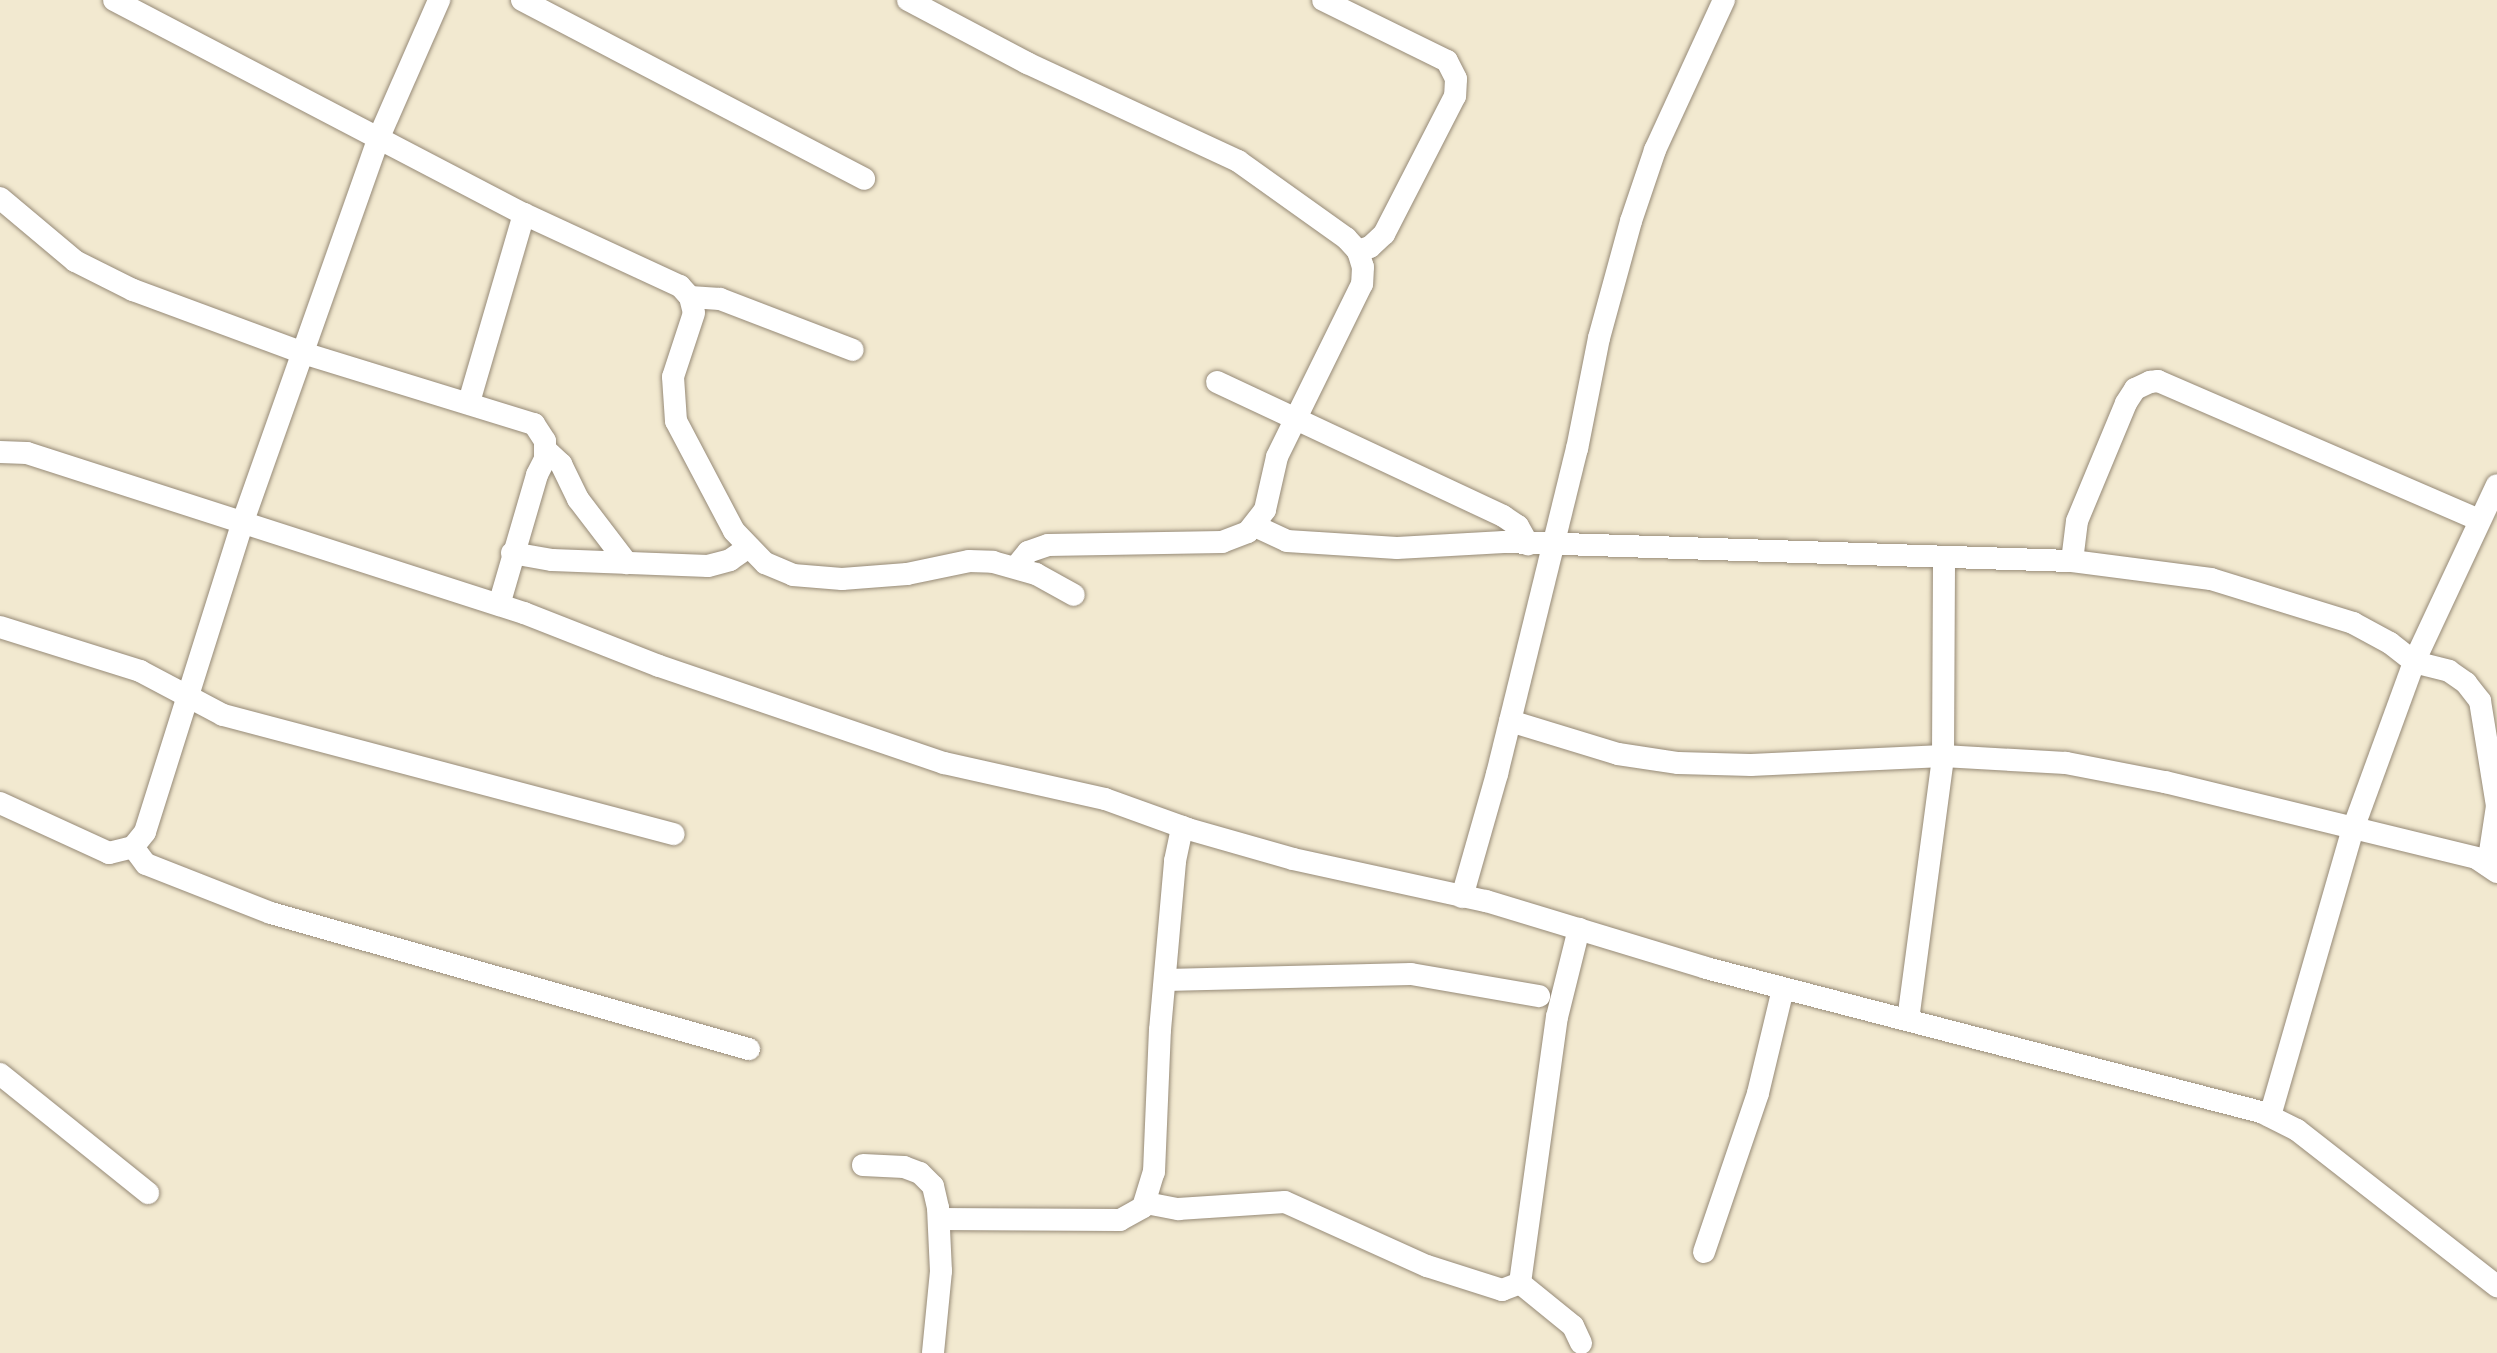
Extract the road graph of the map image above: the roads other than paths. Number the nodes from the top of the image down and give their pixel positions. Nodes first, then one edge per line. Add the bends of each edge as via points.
1 (114, 0) edge
2 (439, 0) edge
3 (522, 0) edge
4 (908, 0) edge
5 (1323, 0) edge
6 (1724, 0) edge
7 (379, 137) junction
8 (864, 179) dead end
9 (0, 198) edge
10 (524, 214) junction
11 (1358, 251) junction
12 (690, 297) junction
13 (853, 350) dead end
14 (302, 353) junction
15 (1218, 382) dead end
16 (468, 402) junction
17 (1294, 421) junction
18 (546, 450) junction
19 (0, 452) edge
20 (2497, 485) edge
21 (2479, 520) junction
22 (242, 524) junction
23 (1255, 526) junction
24 (1540, 545) junction
25 (748, 548) junction
26 (512, 553) junction
27 (1944, 558) junction
28 (2072, 561) junction
29 (627, 563) junction
30 (1016, 566) junction
31 (1074, 595) dead end
32 (499, 605) junction
33 (0, 627) edge
34 (2414, 662) junction
35 (189, 700) junction
36 (1510, 721) junction
37 (1943, 756) junction
38 (0, 803) edge
39 (1182, 826) junction
40 (2353, 829) junction
41 (674, 834) dead end
42 (133, 847) junction
43 (2493, 868) edge
44 (1462, 897) junction
45 (1579, 929) junction
46 (1166, 980) junction
47 (1783, 989) junction
48 (1539, 996) dead end
49 (1908, 1020) junction
50 (750, 1050) dead end
51 (0, 1074) edge
52 (2270, 1116) junction
53 (863, 1165) dead end
54 (148, 1192) dead end
55 (1146, 1203) junction
56 (939, 1223) junction
57 (1704, 1252) dead end
58 (1520, 1282) junction
59 (2497, 1286) edge
60 (1581, 1343) dead end
61 (933, 1353) edge

1 - 7 street
2 - 7 street
3 - 8 street
4 - 11 street via 1238,161 1312,210
5 - 11 street via 1447,60 1456,78 1454,96 1384,234
6 - 24 street via 1631,221
7 - 10 street
7 - 14 street
9 - 14 street via 53,245 113,282
10 - 12 street via 680,286
10 - 16 street
11 - 17 street via 1362,284
12 - 13 street via 720,299
12 - 25 street via 693,322 673,377 676,420
14 - 16 street
14 - 22 street
15 - 17 street
16 - 18 street via 534,424
17 - 23 street
17 - 24 street via 1502,516
18 - 26 street
18 - 29 street
19 - 22 street via 28,453
20 - 21 street
21 - 28 street via 2158,381 2135,389 2126,403 2077,521
21 - 34 street
22 - 32 street
22 - 35 street
23 - 24 street via 1287,541 1397,548
23 - 30 street via 1222,542 1048,546 1028,552
24 - 27 street
24 - 36 street
25 - 29 street via 708,566
25 - 30 street via 778,570 808,578 876,578 969,561
26 - 29 street
26 - 32 street
27 - 28 street
27 - 37 street
28 - 34 street via 2211,579 2352,623
30 - 31 street
32 - 39 street via 900,750 1105,798
33 - 35 street via 140,671
34 - 40 street
34 - 43 street via 2458,676 2480,700 2497,806
35 - 41 street via 223,716
35 - 42 street
36 - 37 street via 1618,754 1678,763
36 - 44 street
37 - 40 street via 2116,771
37 - 49 street
38 - 42 street via 100,851
39 - 44 street
39 - 46 street
40 - 43 street
40 - 52 street
42 - 50 street via 146,864 271,913
44 - 45 street
45 - 47 street
45 - 58 street via 1557,1017
46 - 48 street via 1411,974
46 - 55 street via 1154,1172
47 - 49 street
47 - 57 street via 1758,1093
49 - 52 street
51 - 54 street
52 - 59 street
53 - 56 street via 920,1174 933,1186
55 - 56 street via 1120,1220
55 - 58 street via 1178,1209 1284,1202 1427,1266 1502,1290
56 - 61 street
58 - 60 street via 1572,1326

